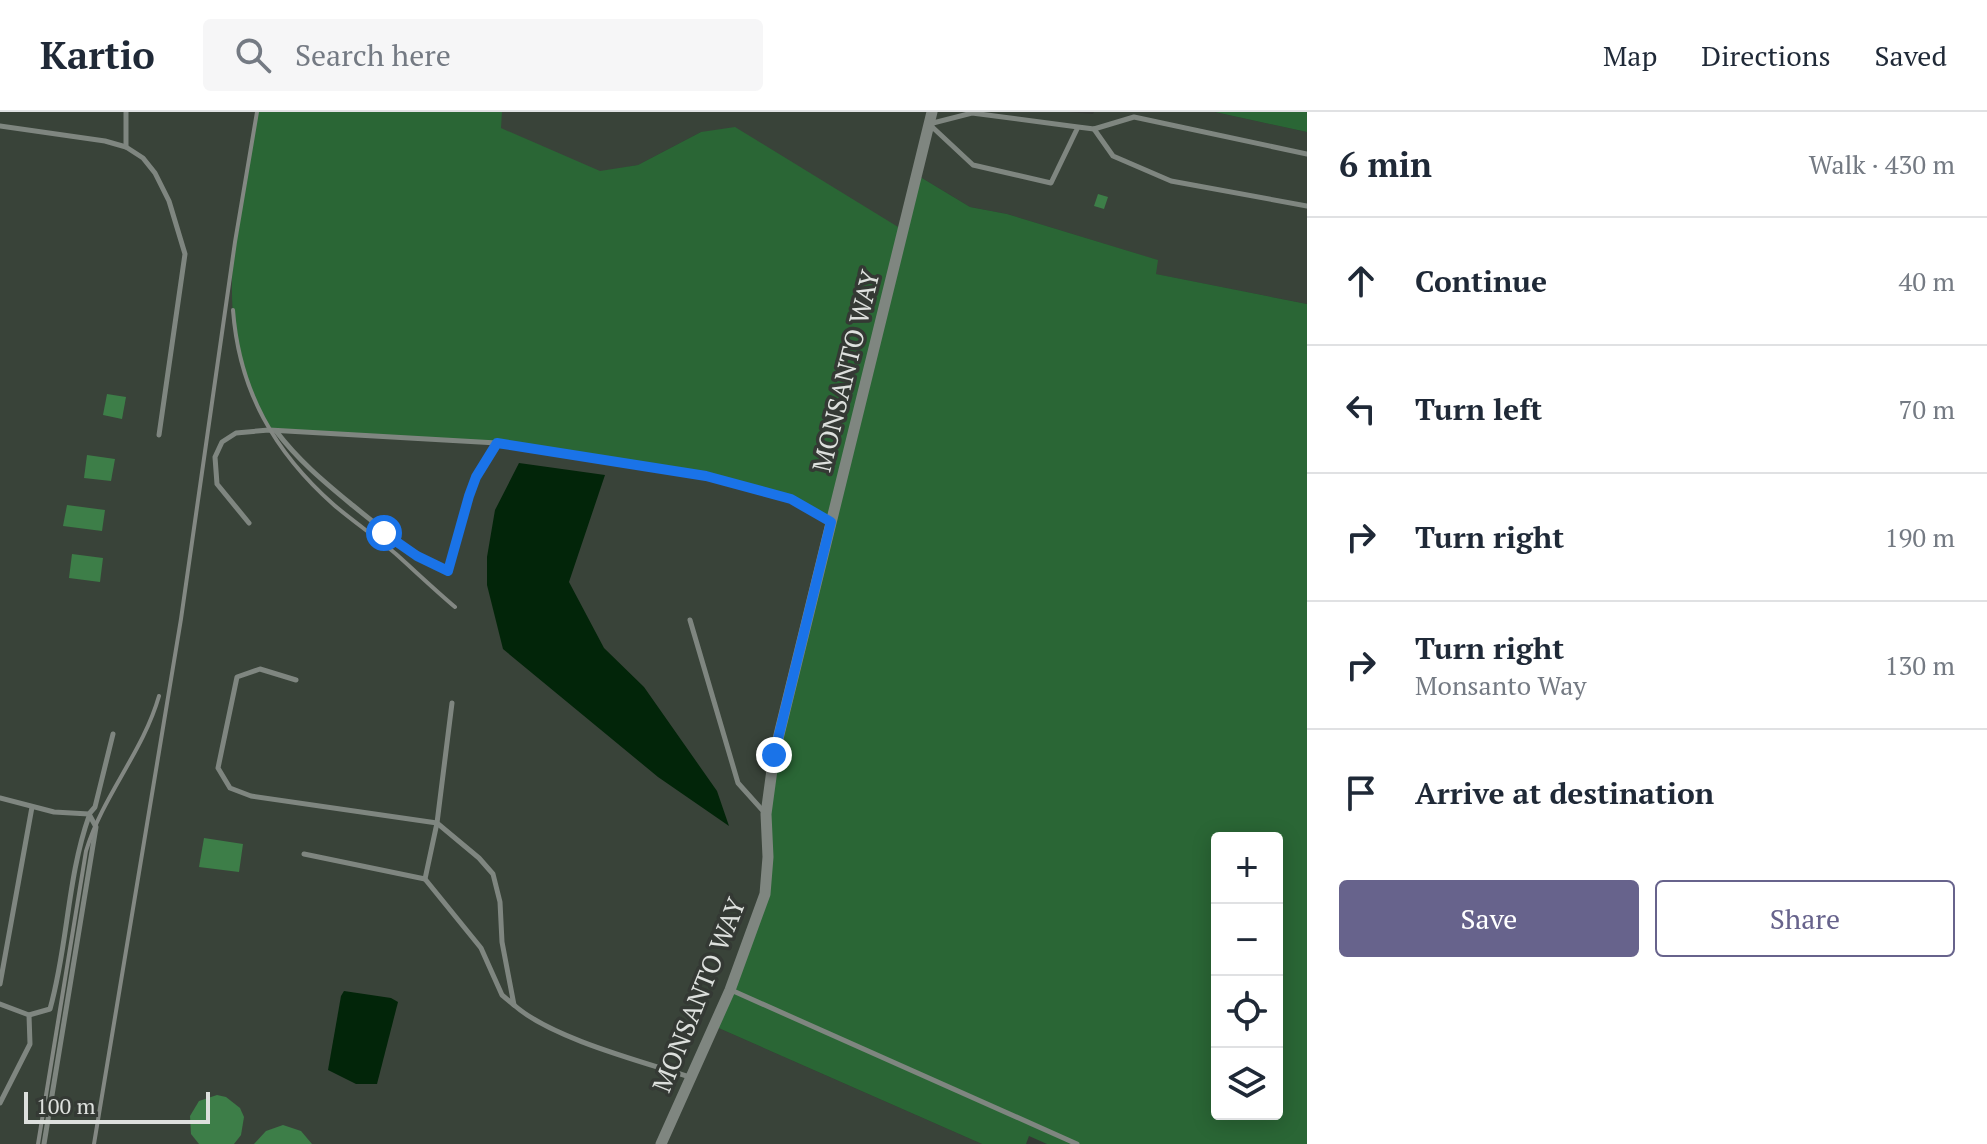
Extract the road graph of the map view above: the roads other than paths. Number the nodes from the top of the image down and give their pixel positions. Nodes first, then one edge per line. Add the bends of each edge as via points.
1 (126, 112) edge
2 (931, 118) edge
3 (0, 126) edge
4 (1078, 127) junction
5 (1094, 129) junction
6 (126, 147) junction
7 (1307, 154) edge
8 (1307, 206) edge
9 (276, 431) junction
10 (159, 435) dead end
11 (497, 443) junction
12 (831, 522) junction
13 (249, 523) dead end
14 (690, 620) dead end
15 (296, 680) dead end
16 (452, 703) dead end
17 (113, 734) dead end
18 (0, 798) edge
19 (32, 807) junction
20 (89, 814) junction
21 (766, 814) junction
22 (437, 823) junction
23 (304, 854) dead end
24 (425, 879) junction
25 (0, 984) edge
26 (730, 990) junction
27 (0, 1004) edge
28 (514, 1005) junction
29 (29, 1015) junction
30 (691, 1077) junction
31 (0, 1103) edge
32 (44, 1144) edge
33 (661, 1144) edge
34 (1077, 1144) edge

1 - 6 lane
2 - 4 lane via 972,113
2 - 4 lane via 973,165 1051,183
2 - 12 street, MONSANTO WAY
3 - 6 lane
4 - 5 lane
5 - 7 lane via 1134,117
5 - 8 lane via 1113,156 1171,181
6 - 10 lane via 155,173 185,254
9 - 11 lane
9 - 11 lane via 312,473 384,533 448,571 476,477
9 - 13 lane via 236,433 222,442 215,457 217,484
11 - 12 lane via 706,476 791,499
12 - 21 street, MONSANTO WAY via 774,755
14 - 21 lane via 738,783
15 - 22 lane via 260,669 237,677 218,768 230,788 251,796
16 - 22 lane
17 - 20 lane
18 - 19 lane
19 - 20 lane
19 - 25 lane
20 - 29 lane via 50,1009
20 - 32 lane via 96,827
21 - 26 street, MONSANTO WAY via 765,894
22 - 24 lane
22 - 28 lane via 493,874
23 - 24 lane
24 - 28 lane via 481,948 502,995
26 - 30 street, MONSANTO WAY
26 - 34 lane
27 - 29 lane
28 - 30 lane via 525,1015 596,1046
29 - 31 lane via 30,1044
30 - 33 street, MONSANTO WAY

